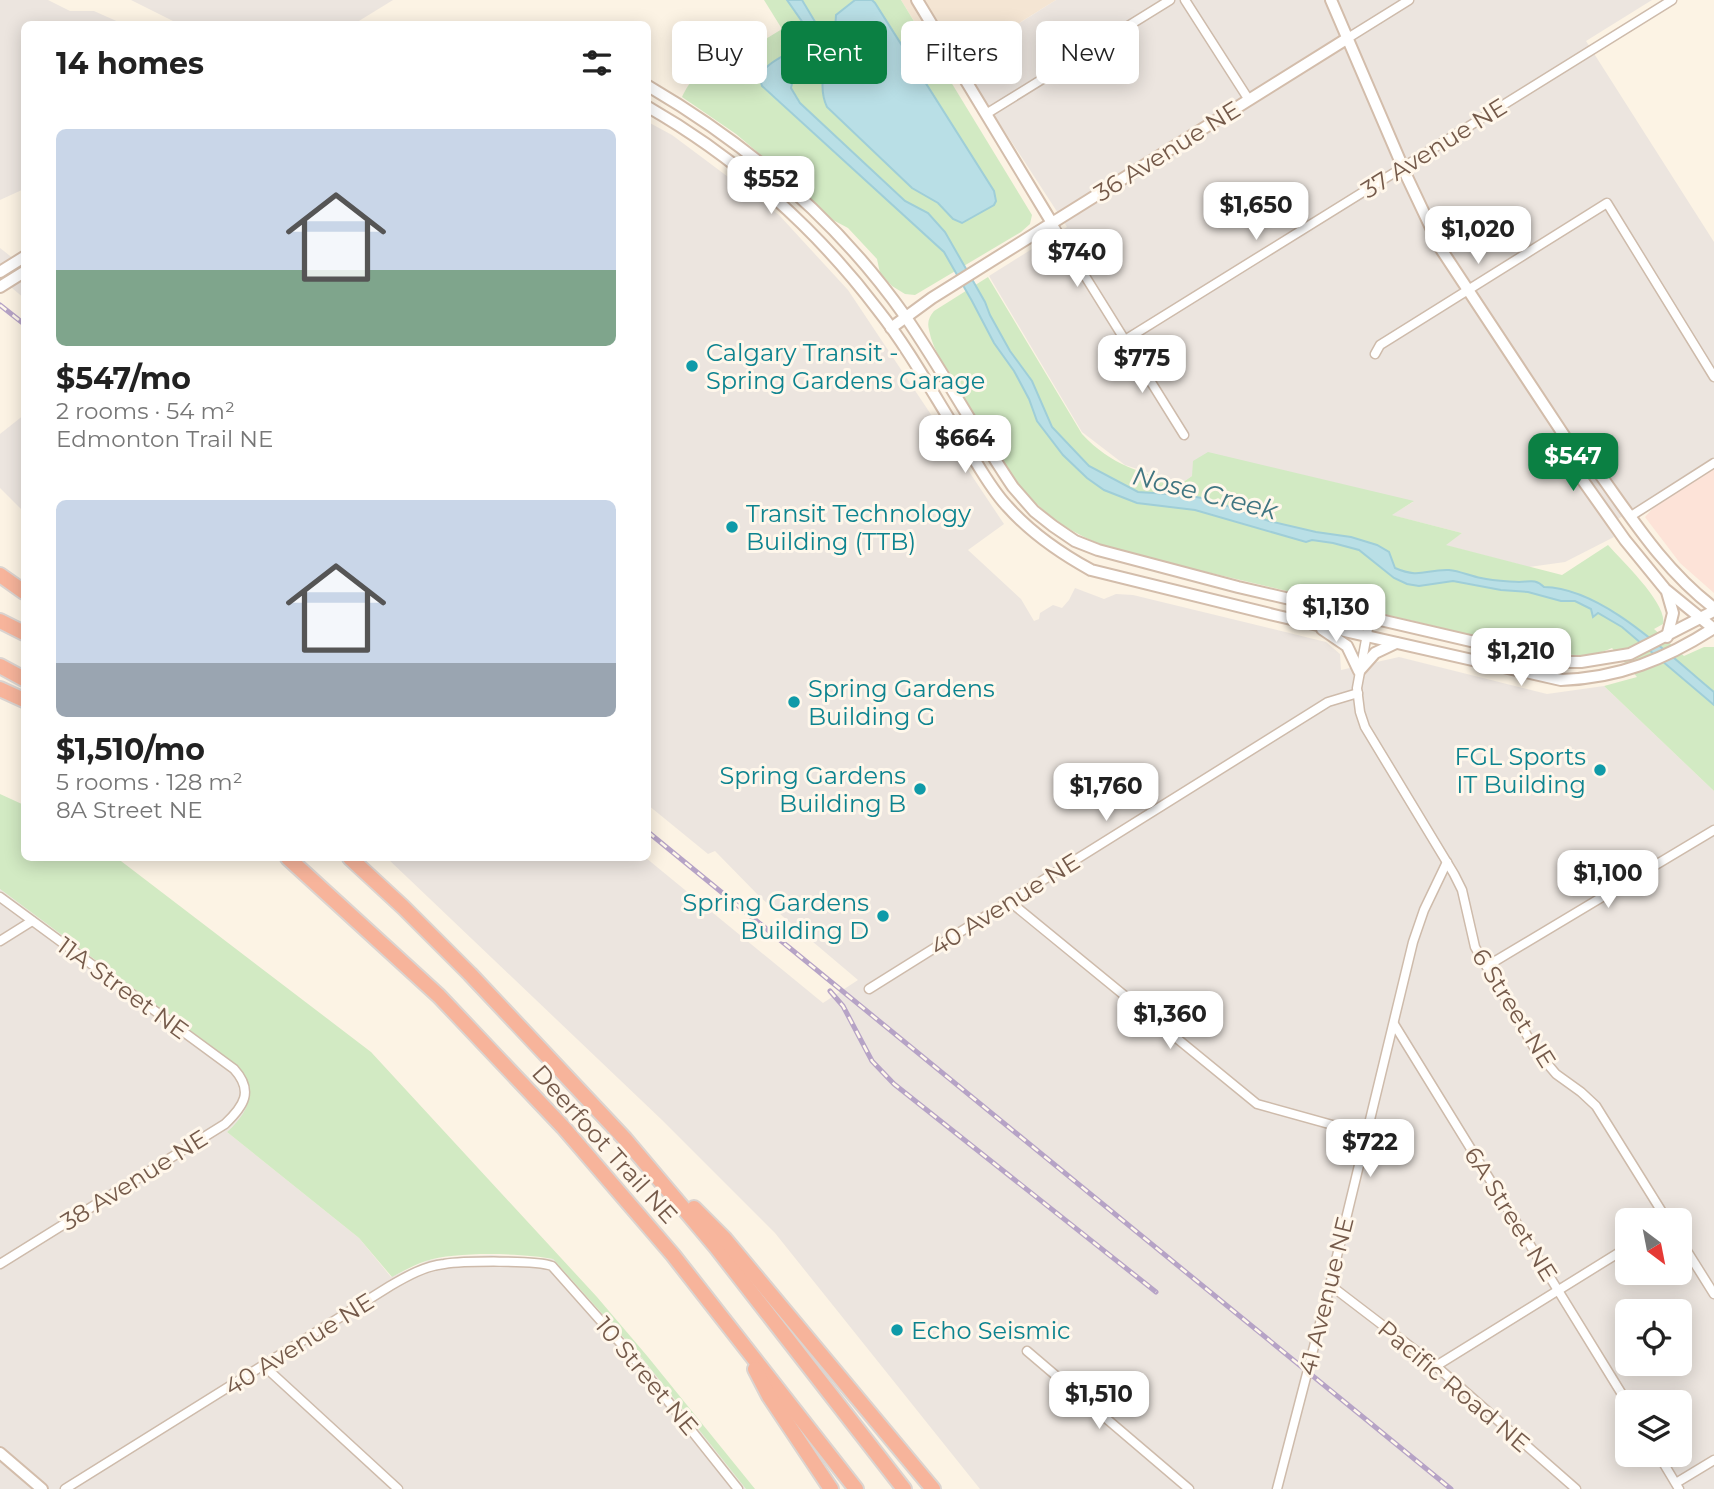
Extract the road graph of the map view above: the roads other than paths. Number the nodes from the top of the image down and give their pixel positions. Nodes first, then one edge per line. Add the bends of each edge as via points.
1 (1170, 0) edge
2 (1185, 0) edge
3 (1331, 0) edge
4 (1409, 0) edge
5 (1672, 0) edge
6 (921, 1) edge
7 (1348, 38) junction
8 (651, 88) edge
9 (1249, 100) junction
10 (651, 109) edge
11 (986, 114) junction
12 (1403, 167) junction
13 (1052, 223) junction
14 (21, 259) edge
15 (0, 272) edge
16 (21, 274) edge
17 (0, 287) edge
18 (1467, 290) junction
19 (905, 317) junction
20 (891, 328) junction
21 (1125, 340) junction
22 (1376, 354) dead end
23 (1714, 377) edge
24 (1184, 435) dead end
25 (1580, 458) junction
26 (1714, 463) edge
27 (1631, 516) junction
28 (0, 575) edge
29 (1665, 589) junction
30 (21, 590) edge
31 (1714, 609) edge
32 (1370, 618) junction
33 (1700, 618) junction
34 (0, 621) edge
35 (1314, 624) junction
36 (1714, 628) edge
37 (21, 632) edge
38 (1366, 634) junction
39 (1667, 637) junction
40 (1398, 643) junction
41 (0, 666) edge
42 (1359, 671) junction
43 (21, 677) edge
44 (0, 689) edge
45 (1358, 694) junction
46 (21, 699) edge
47 (1714, 830) edge
48 (291, 861) edge
49 (353, 861) edge
50 (1447, 862) junction
51 (0, 897) edge
52 (1009, 901) junction
53 (32, 921) junction
54 (0, 941) edge
55 (1487, 966) junction
56 (869, 989) dead end
57 (1394, 1024) junction
58 (244, 1080) joint
59 (1366, 1134) junction
60 (625, 1139) junction
61 (1659, 1208) edge
62 (1615, 1255) edge
63 (1692, 1259) edge
64 (0, 1264) edge
65 (552, 1266) joint
66 (1330, 1285) junction
67 (1558, 1290) junction
68 (1714, 1294) edge
69 (738, 1336) junction
70 (1027, 1351) dead end
71 (264, 1366) junction
72 (1436, 1366) junction
73 (1619, 1390) edge
74 (0, 1453) edge
75 (1714, 1460) edge
76 (1666, 1467) edge
77 (1677, 1486) edge
78 (42, 1489) edge
79 (65, 1489) edge
80 (398, 1489) edge
81 (738, 1489) edge
82 (831, 1489) edge
83 (856, 1489) edge
84 (904, 1489) edge
85 (933, 1489) edge
86 (1189, 1489) edge
87 (1277, 1489) edge
88 (1576, 1489) edge

1 - 11 street
2 - 9 street
3 - 7 main road
4 - 7 street, 36 Avenue NE
5 - 12 street, 37 Avenue NE
6 - 11 main road
7 - 9 main road, 36 Avenue NE
7 - 12 main road
8 - 19 main road via 726,136 803,198
9 - 13 main road, 36 Avenue NE
10 - 20 main road via 717,151 788,209 832,254
11 - 13 main road
12 - 18 main road via 1428,225
12 - 21 street, 37 Avenue NE
13 - 19 main road, 36 Avenue NE
13 - 21 street
14 - 15 main road
16 - 17 main road
18 - 22 street via 1380,345
18 - 23 street via 1607,203
18 - 25 main road
19 - 20 main road, 36 Avenue NE
19 - 32 main road via 1013,487 1034,511 1075,541 1116,556
20 - 35 main road via 1004,503 1066,556 1091,570
21 - 24 street
25 - 27 main road via 1594,466
25 - 29 main road via 1579,475
26 - 27 street
27 - 31 main road via 1674,573
28 - 30 highway
29 - 33 main road
29 - 39 main road via 1673,613
31 - 33 main road
32 - 38 street, 6 Street NE
32 - 39 main road via 1561,662 1630,654
33 - 36 main road
33 - 39 main road
34 - 37 highway
35 - 38 main road
35 - 42 main road via 1347,646
36 - 40 main road via 1645,665 1606,676 1561,680
38 - 40 main road
38 - 42 street, 6 Street NE
40 - 42 main road via 1375,653
41 - 43 highway
42 - 45 street, 6 Street NE
44 - 46 highway
45 - 50 street, 6 Street NE via 1371,740
45 - 52 street, 40 Avenue NE via 1328,702
47 - 55 street
48 - 69 highway, Deerfoot Trail NE via 439,996 554,1117
49 - 60 highway, Deerfoot Trail NE via 470,974
50 - 55 street, 6 Street NE via 1462,890 1475,947
50 - 57 street, 41 Avenue NE via 1413,942
51 - 53 street, 11A Street NE
52 - 56 street, 40 Avenue NE
52 - 59 street via 1257,1104
53 - 54 street
53 - 58 street, 11A Street NE
55 - 61 street, 6 Street NE via 1535,1049 1556,1074 1595,1106
57 - 59 street, 41 Avenue NE
57 - 67 street, 6A Street NE
58 - 64 street, 38 Avenue NE via 245,1097 239,1111 225,1124
59 - 66 street, 41 Avenue NE
60 - 84 highway, Deerfoot Trail NE via 716,1247
60 - 85 highway via 724,1238
62 - 67 street
63 - 68 street
65 - 71 street, 40 Avenue NE via 445,1263 419,1271
65 - 81 street, 10 Street NE via 632,1356
66 - 72 street, Pacific Road NE
66 - 87 street, 41 Avenue NE
67 - 72 street
67 - 73 street, 6A Street NE
69 - 82 highway via 769,1396
69 - 83 highway, Deerfoot Trail NE
70 - 86 street
71 - 79 street, 40 Avenue NE
71 - 80 street
72 - 88 street, Pacific Road NE
74 - 78 main road
75 - 77 street
76 - 77 street

